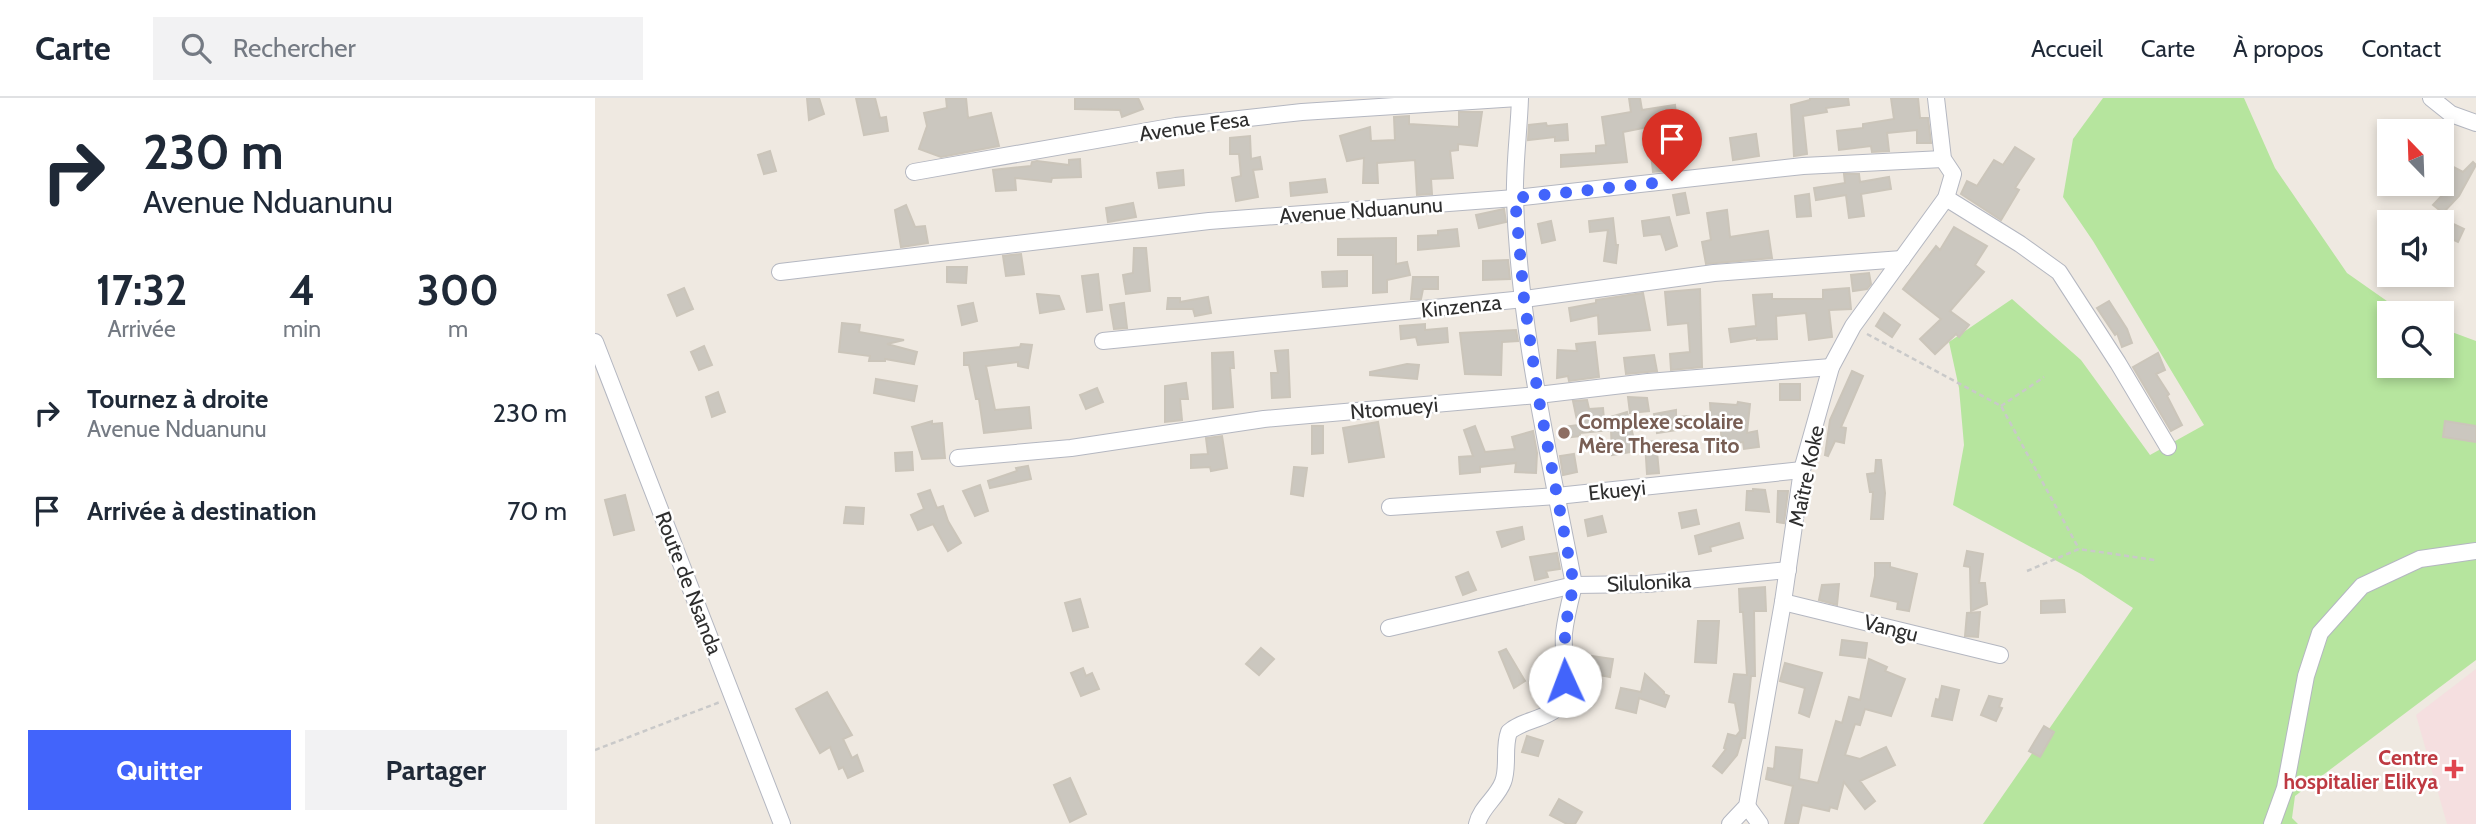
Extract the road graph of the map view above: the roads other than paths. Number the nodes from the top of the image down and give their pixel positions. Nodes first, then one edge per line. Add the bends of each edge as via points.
1 (1519, 98) edge
2 (1936, 98) edge
3 (2431, 98) edge
4 (2476, 123) edge
5 (1943, 159) junction
6 (915, 172) dead end
7 (1515, 198) junction
8 (1946, 198) junction
9 (1902, 259) junction
10 (780, 272) dead end
11 (1524, 299) junction
12 (1103, 341) dead end
13 (595, 342) edge
14 (1831, 367) junction
15 (1538, 395) junction
16 (2168, 447) dead end
17 (958, 458) dead end
18 (1802, 470) junction
19 (1557, 496) junction
20 (1389, 507) dead end
21 (2476, 551) edge
22 (1788, 570) junction
23 (1574, 585) junction
24 (1783, 602) junction
25 (1389, 628) dead end
26 (2000, 655) dead end
27 (1747, 806) junction
28 (782, 824) edge
29 (1477, 824) edge
30 (1730, 824) edge
31 (1760, 824) edge
32 (2272, 824) edge

1 - 6 street, Avenue Fesa via 1302,112 1188,125
1 - 7 street
2 - 5 street
3 - 4 street via 2451,114
5 - 7 street, Avenue Nduanunu via 1803,166
5 - 8 street via 1953,174
7 - 10 street, Avenue Nduanunu via 1209,221
7 - 11 street
8 - 9 street, Maître Koke
8 - 16 street via 2059,272
9 - 11 street, Kinzenza via 1714,273
9 - 14 street, Maître Koke via 1853,326
11 - 12 street, Kinzenza
11 - 15 street
13 - 28 street, Route de Nsanda
14 - 15 street, Ntomueyi
14 - 18 street, Maître Koke
15 - 17 street, Ntomueyi via 1264,419 1071,448
15 - 19 street
18 - 19 street, Ekueyi
18 - 22 street, Maître Koke
19 - 20 street, Ekueyi
19 - 23 street
21 - 32 street via 2420,559 2362,586 2320,633 2306,676 2285,788
22 - 23 street, Silulonika via 1647,584
22 - 24 street, Maître Koke
23 - 25 street, Silulonika
23 - 29 street via 1564,636 1561,703 1509,732 1504,779
24 - 26 street, Vangu
24 - 27 street, Maître Koke
27 - 30 street
27 - 31 street

